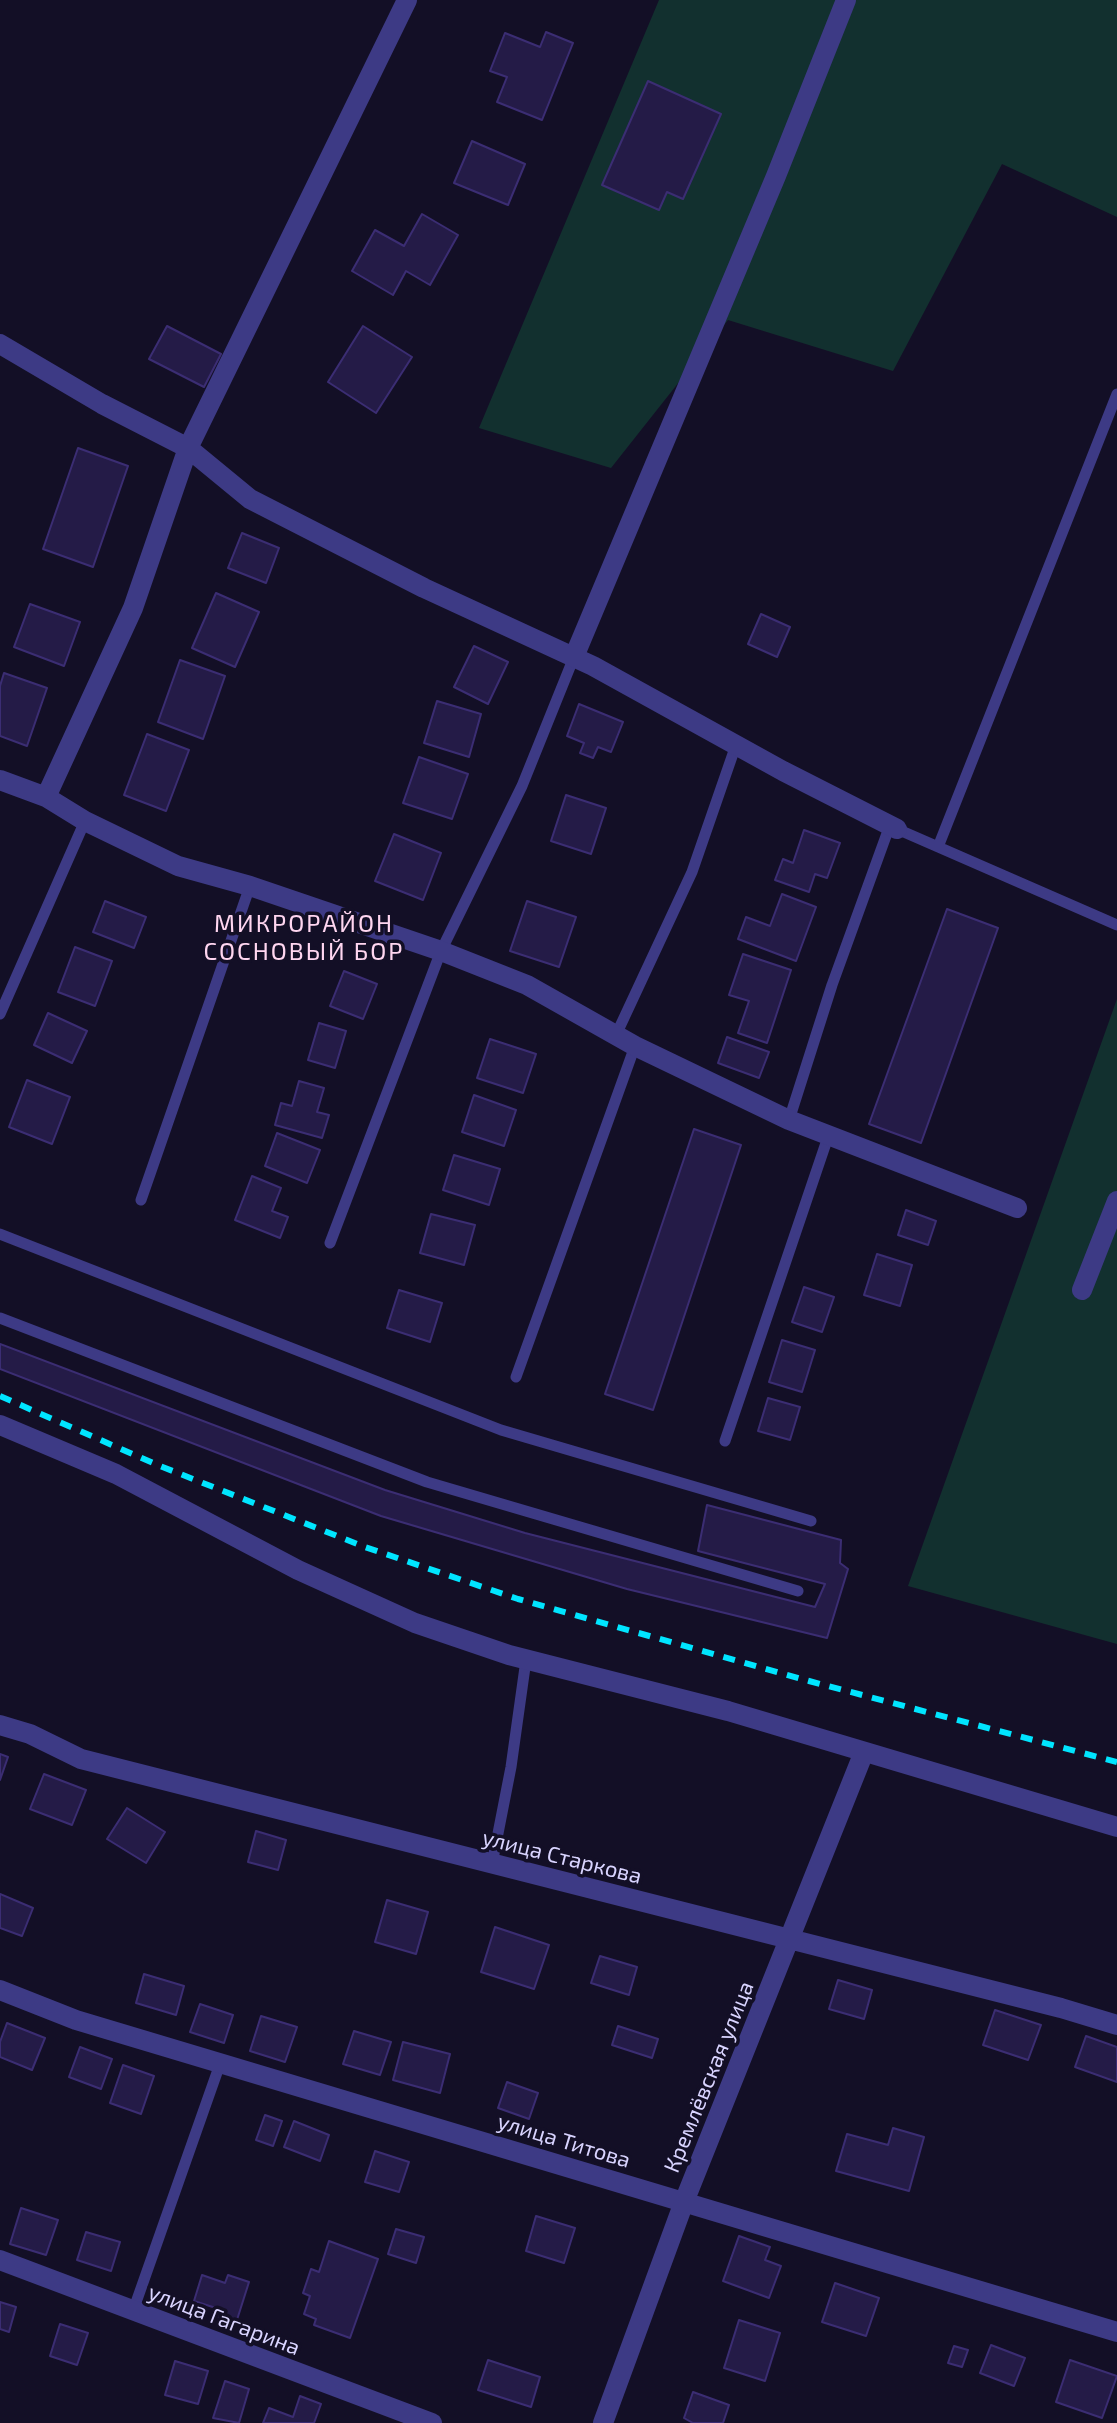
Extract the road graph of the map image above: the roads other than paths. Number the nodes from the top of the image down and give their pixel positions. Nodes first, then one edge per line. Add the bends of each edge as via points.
1 (407, 0) edge
2 (846, 0) edge
3 (0, 344) edge
4 (1117, 394) edge
5 (188, 448) junction
6 (574, 657) junction
7 (736, 745) junction
8 (0, 780) edge
9 (46, 797) junction
10 (85, 821) junction
11 (894, 827) junction
12 (938, 847) junction
13 (250, 886) junction
14 (1117, 925) edge
15 (441, 951) junction
16 (0, 1014) edge
17 (616, 1035) junction
18 (635, 1046) junction
19 (789, 1120) junction
20 (828, 1137) junction
21 (141, 1200) dead end
22 (1117, 1201) edge
23 (1017, 1208) dead end
24 (0, 1234) edge
25 (330, 1243) dead end
26 (1082, 1290) dead end
27 (0, 1318) edge
28 (516, 1377) dead end
29 (0, 1425) edge
30 (725, 1441) dead end
31 (811, 1521) dead end
32 (798, 1591) dead end
33 (526, 1660) junction
34 (0, 1725) edge
35 (864, 1752) junction
36 (1117, 1827) edge
37 (492, 1864) junction
38 (790, 1940) junction
39 (0, 1990) edge
40 (1117, 2025) edge
41 (220, 2064) junction
42 (684, 2202) junction
43 (0, 2260) edge
44 (133, 2311) junction
45 (1117, 2332) edge
46 (432, 2423) edge
47 (603, 2423) edge

1 - 5 street
2 - 6 street
3 - 5 street
4 - 12 lane
5 - 6 street via 250,499
5 - 9 street via 133,608
6 - 7 street
6 - 15 lane via 522,786
7 - 11 street
7 - 17 lane via 692,872
8 - 9 street
9 - 10 street
10 - 13 street via 178,866
10 - 16 lane
11 - 12 lane
11 - 19 lane via 832,985
12 - 14 lane
13 - 15 street
13 - 21 lane
15 - 17 street via 527,985
15 - 25 lane
17 - 18 street
18 - 19 street
18 - 28 lane
19 - 20 street
20 - 23 street
20 - 30 lane
22 - 26 street
24 - 31 lane via 501,1430
27 - 32 lane via 427,1482
29 - 33 street via 116,1474 298,1570 415,1623
33 - 35 street
33 - 37 lane
34 - 37 street, улица Старкова via 81,1759
35 - 36 street
35 - 38 street, Кремлёвская улица
37 - 38 street, улица Старкова
38 - 40 street, улица Старкова
38 - 42 street, Кремлёвская улица
39 - 41 street, улица Титова via 76,2020
41 - 42 street, улица Титова
41 - 44 lane
42 - 45 street, улица Титова
42 - 47 street, Кремлёвская улица
43 - 44 street, улица Гагарина
44 - 46 street, улица Гагарина

